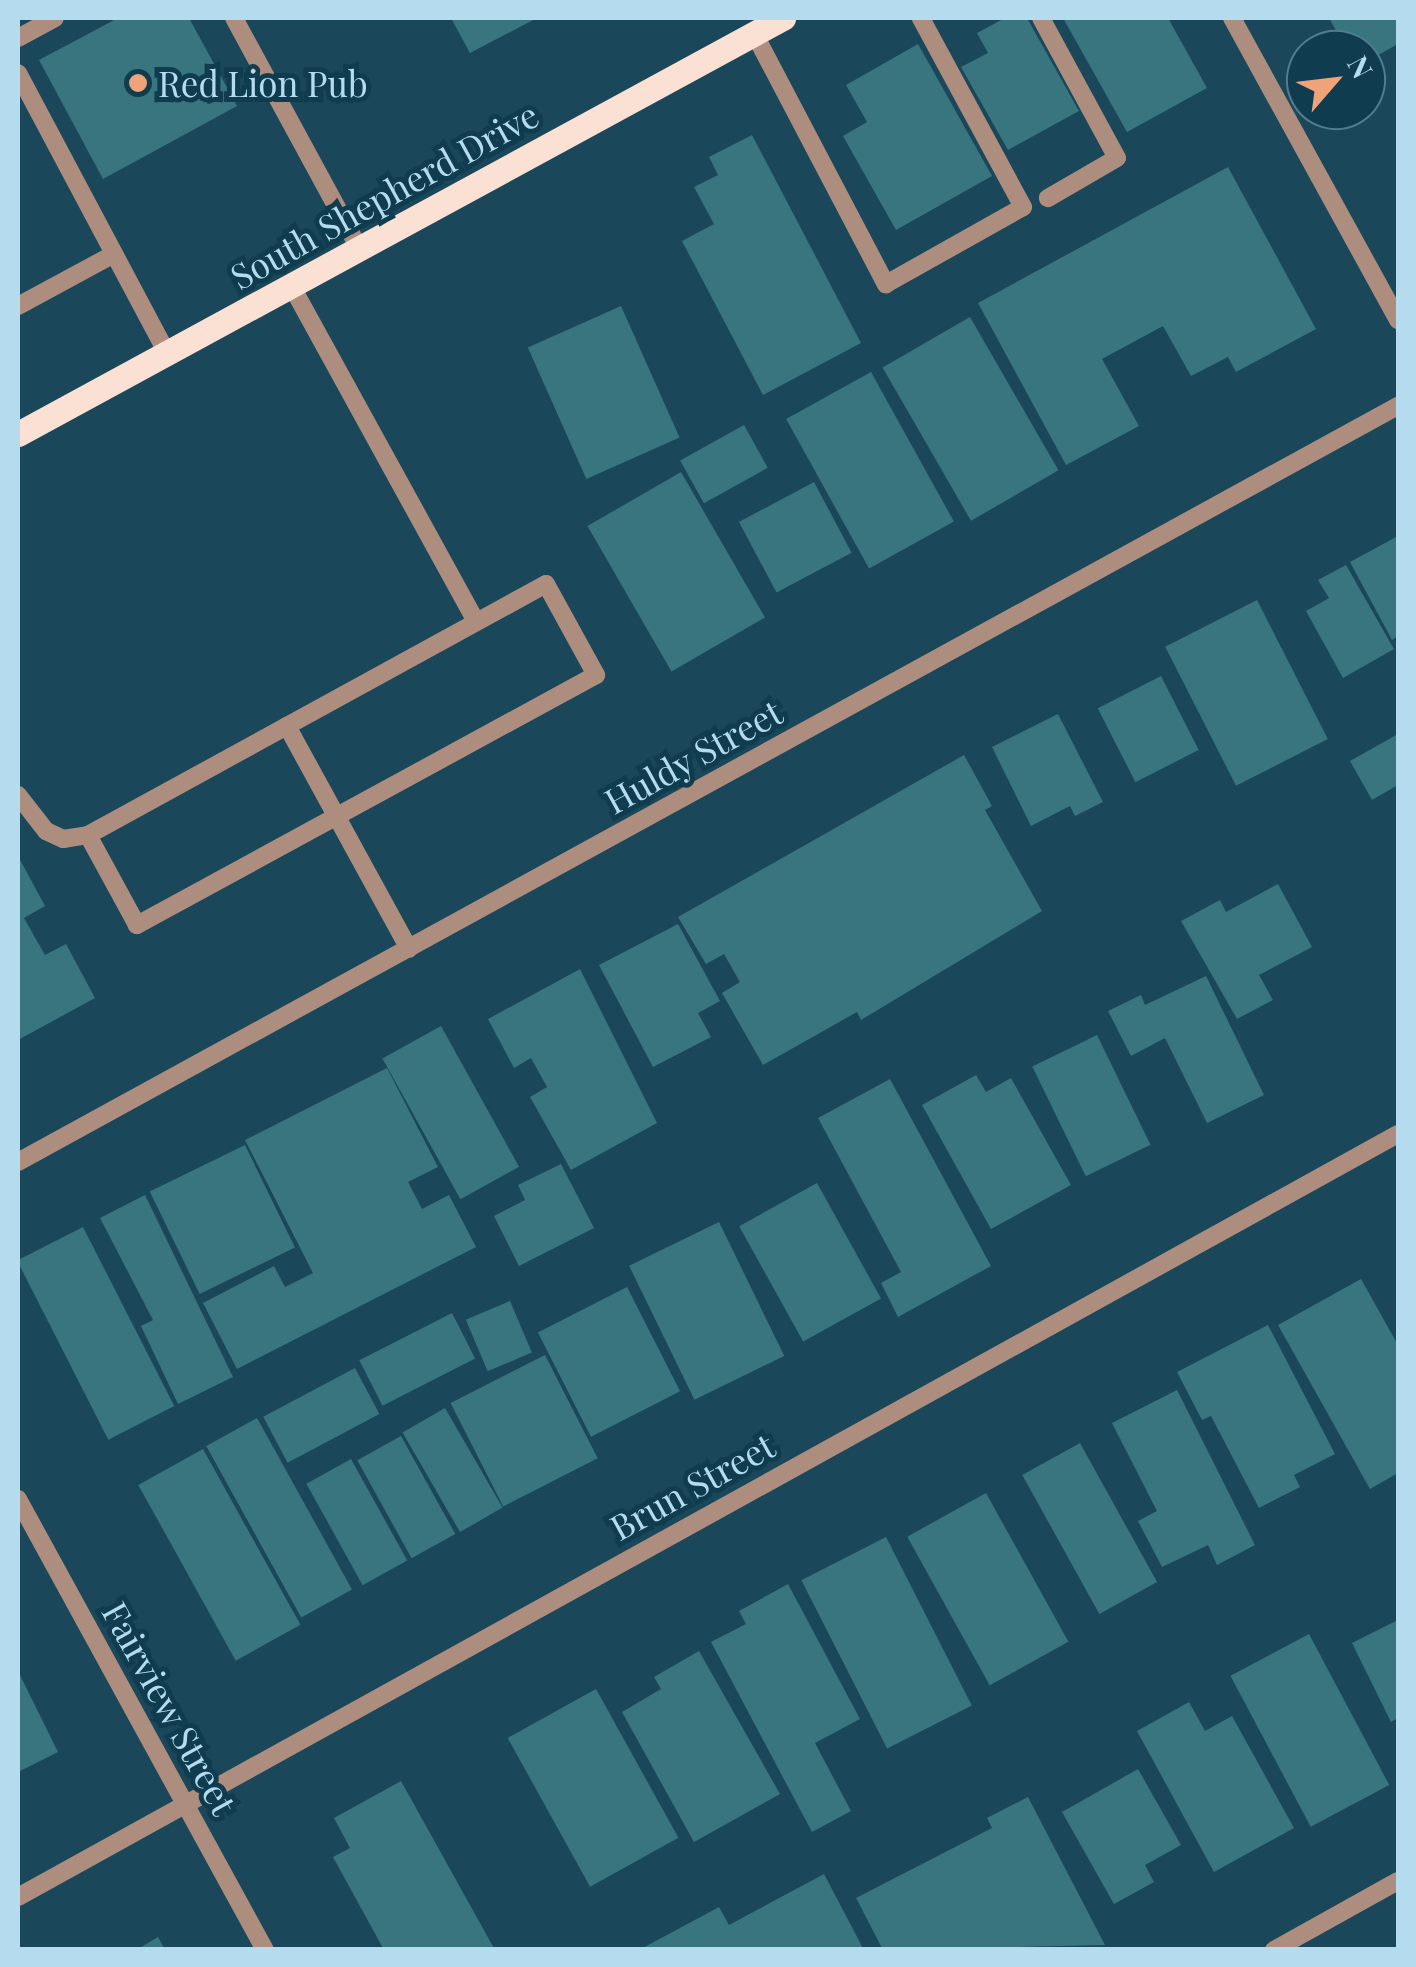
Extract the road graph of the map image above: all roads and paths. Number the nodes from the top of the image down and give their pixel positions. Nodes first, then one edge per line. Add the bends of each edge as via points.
1 (55, 18) edge
2 (234, 18) edge
3 (783, 18) edge
4 (921, 18) edge
5 (1041, 18) edge
6 (1232, 18) edge
7 (754, 33) junction
8 (18, 38) edge
9 (18, 74) edge
10 (1048, 198) dead end
11 (359, 248) junction
12 (114, 254) junction
13 (291, 286) junction
14 (18, 306) edge
15 (1398, 320) edge
16 (167, 353) junction
17 (1398, 406) edge
18 (18, 434) edge
19 (476, 622) junction
20 (286, 726) junction
21 (18, 795) edge
22 (336, 817) junction
23 (88, 835) junction
24 (408, 949) junction
25 (1398, 1134) edge
26 (18, 1162) edge
27 (18, 1499) edge
28 (185, 1802) junction
29 (1398, 1881) edge
30 (18, 1897) edge
31 (265, 1950) edge
32 (1274, 1950) edge

1 - 8 street
2 - 11 street
3 - 7 main road, South Shepherd Drive
4 - 7 street via 1023,207 886,284
5 - 10 street via 1117,158
6 - 15 street
7 - 11 main road, South Shepherd Drive
9 - 12 street
11 - 13 main road, South Shepherd Drive
12 - 14 street
12 - 16 street
13 - 16 main road, South Shepherd Drive
13 - 19 street
16 - 18 main road, South Shepherd Drive
17 - 24 street, Huldy Street
19 - 20 street
19 - 22 street via 546,584 596,674
20 - 22 street
20 - 23 street
21 - 23 street via 46,831 63,838
22 - 23 street via 138,926
22 - 24 street
24 - 26 street, Huldy Street
25 - 28 street, Brun Street
27 - 28 street, Fairview Street
28 - 30 street, Brun Street
28 - 31 street, Fairview Street
29 - 32 street

